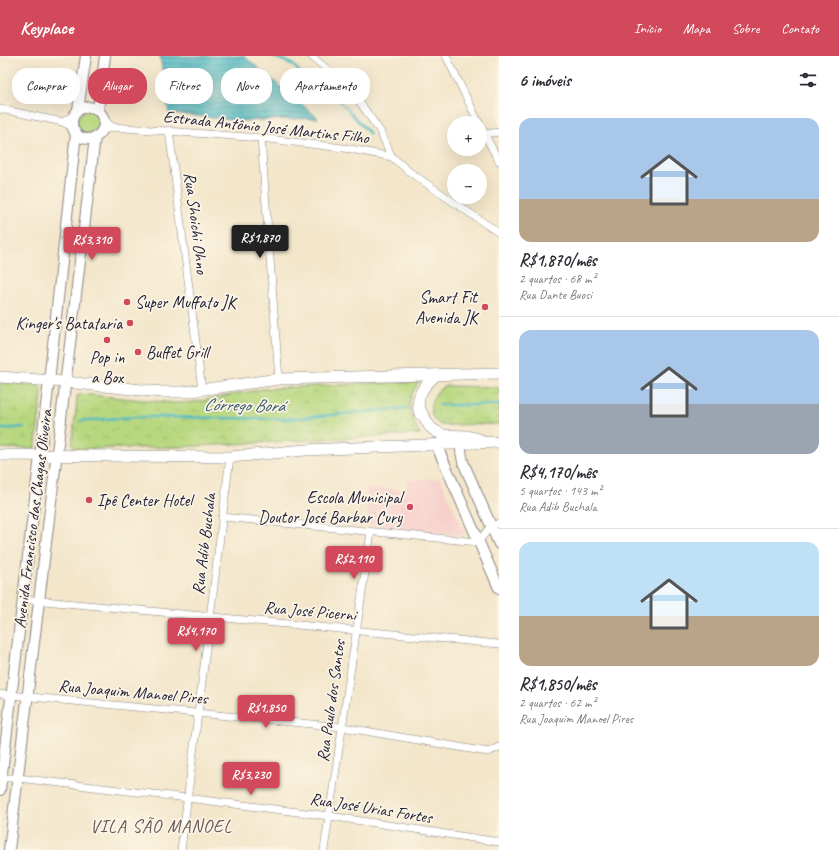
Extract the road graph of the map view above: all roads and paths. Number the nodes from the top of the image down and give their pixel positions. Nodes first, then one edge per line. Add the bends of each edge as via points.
1 (86, 56) edge
2 (105, 56) edge
3 (312, 56) edge
4 (446, 56) edge
5 (0, 109) edge
6 (98, 110) junction
7 (76, 112) junction
8 (476, 116) edge
9 (104, 119) junction
10 (63, 122) junction
11 (112, 127) junction
12 (169, 130) junction
13 (75, 131) junction
14 (499, 132) edge
15 (99, 134) junction
16 (487, 134) edge
17 (261, 138) junction
18 (487, 139) edge
19 (392, 158) junction
20 (499, 161) edge
21 (499, 233) edge
22 (52, 351) junction
23 (70, 354) junction
24 (499, 373) edge
25 (436, 375) junction
26 (0, 377) edge
27 (279, 379) junction
28 (49, 381) junction
29 (65, 382) junction
30 (202, 390) junction
31 (419, 408) junction
32 (495, 442) edge
33 (436, 444) junction
34 (462, 444) junction
35 (0, 455) edge
36 (40, 456) junction
37 (57, 456) junction
38 (230, 457) junction
39 (222, 517) junction
40 (495, 525) edge
41 (371, 532) junction
42 (478, 542) junction
43 (499, 544) edge
44 (499, 588) edge
45 (23, 599) junction
46 (39, 601) junction
47 (210, 617) junction
48 (356, 631) junction
49 (499, 644) edge
50 (0, 694) edge
51 (11, 695) junction
52 (28, 697) junction
53 (198, 713) junction
54 (342, 727) junction
55 (499, 747) edge
56 (1, 778) edge
57 (18, 778) junction
58 (0, 790) edge
59 (187, 798) junction
60 (329, 816) junction
61 (499, 842) edge
62 (9, 850) edge
63 (181, 850) edge
64 (324, 850) edge

1 - 7 main road
2 - 6 main road
3 - 19 street via 349,87 380,130
4 - 8 street
5 - 10 street
6 - 7 main road via 88,106
6 - 9 main road
7 - 10 street
7 - 13 main road via 72,123
9 - 11 street
9 - 15 main road
10 - 13 street
11 - 12 street, Estrada Antônio José Martins Filho
11 - 15 street, Estrada Antônio José Martins Filho
12 - 17 street, Estrada Antônio José Martins Filho
12 - 30 street, Rua Shoichi Ohno
13 - 15 main road via 85,138
13 - 22 main road, Avenida Francisco das Chagas Oliveira
14 - 16 street
15 - 23 main road, Avenida Francisco das Chagas Oliveira
17 - 19 street, Estrada Antônio José Martins Filho via 351,149
17 - 27 street
18 - 20 street
19 - 21 street
22 - 23 main road
22 - 28 main road, Avenida Francisco das Chagas Oliveira
23 - 29 main road, Avenida Francisco das Chagas Oliveira
24 - 25 main road
25 - 27 main road
25 - 31 main road via 422,388
26 - 28 main road
27 - 30 main road
28 - 29 main road
28 - 36 main road, Avenida Francisco das Chagas Oliveira
29 - 30 main road via 161,392
29 - 37 main road, Avenida Francisco das Chagas Oliveira
31 - 32 main road via 430,427 443,435 467,436
31 - 33 main road via 426,428
32 - 34 main road
33 - 34 main road
33 - 38 main road via 305,450
33 - 42 main road
34 - 40 main road via 462,462
35 - 36 main road
36 - 37 main road
36 - 45 main road, Avenida Francisco das Chagas Oliveira
37 - 38 main road
37 - 46 main road, Avenida Francisco das Chagas Oliveira
38 - 39 street, Rua Adib Buchala
39 - 41 street
39 - 47 street, Rua Adib Buchala
40 - 42 street
40 - 43 main road
41 - 42 street
41 - 48 street, Rua Paulo dos Santos
42 - 44 main road
45 - 46 street, Rua José Picerni
45 - 51 main road, Avenida Francisco das Chagas Oliveira
46 - 47 street, Rua José Picerni
46 - 52 main road, Avenida Francisco das Chagas Oliveira
47 - 48 street, Rua José Picerni
47 - 53 street, Rua Adib Buchala
48 - 49 street, Rua José Picerni
48 - 54 street, Rua Paulo dos Santos
50 - 51 street, Rua Joaquim Manoel Pires
51 - 52 street, Rua Joaquim Manoel Pires
51 - 56 main road, Avenida Francisco das Chagas Oliveira
52 - 53 street, Rua Joaquim Manoel Pires
52 - 57 main road, Avenida Francisco das Chagas Oliveira
53 - 54 street, Rua Joaquim Manoel Pires
53 - 59 street, Rua Adib Buchala
54 - 55 street, Rua Joaquim Manoel Pires via 488,752
54 - 60 street, Rua Paulo dos Santos
56 - 57 street, Rua José Urias Fortes
56 - 58 main road, Avenida Francisco das Chagas Oliveira
57 - 59 street, Rua José Urias Fortes
57 - 62 main road, Avenida Francisco das Chagas Oliveira
59 - 60 street, Rua José Urias Fortes
59 - 63 street, Rua Adib Buchala
60 - 61 street, Rua José Urias Fortes
60 - 64 street, Rua Paulo dos Santos

